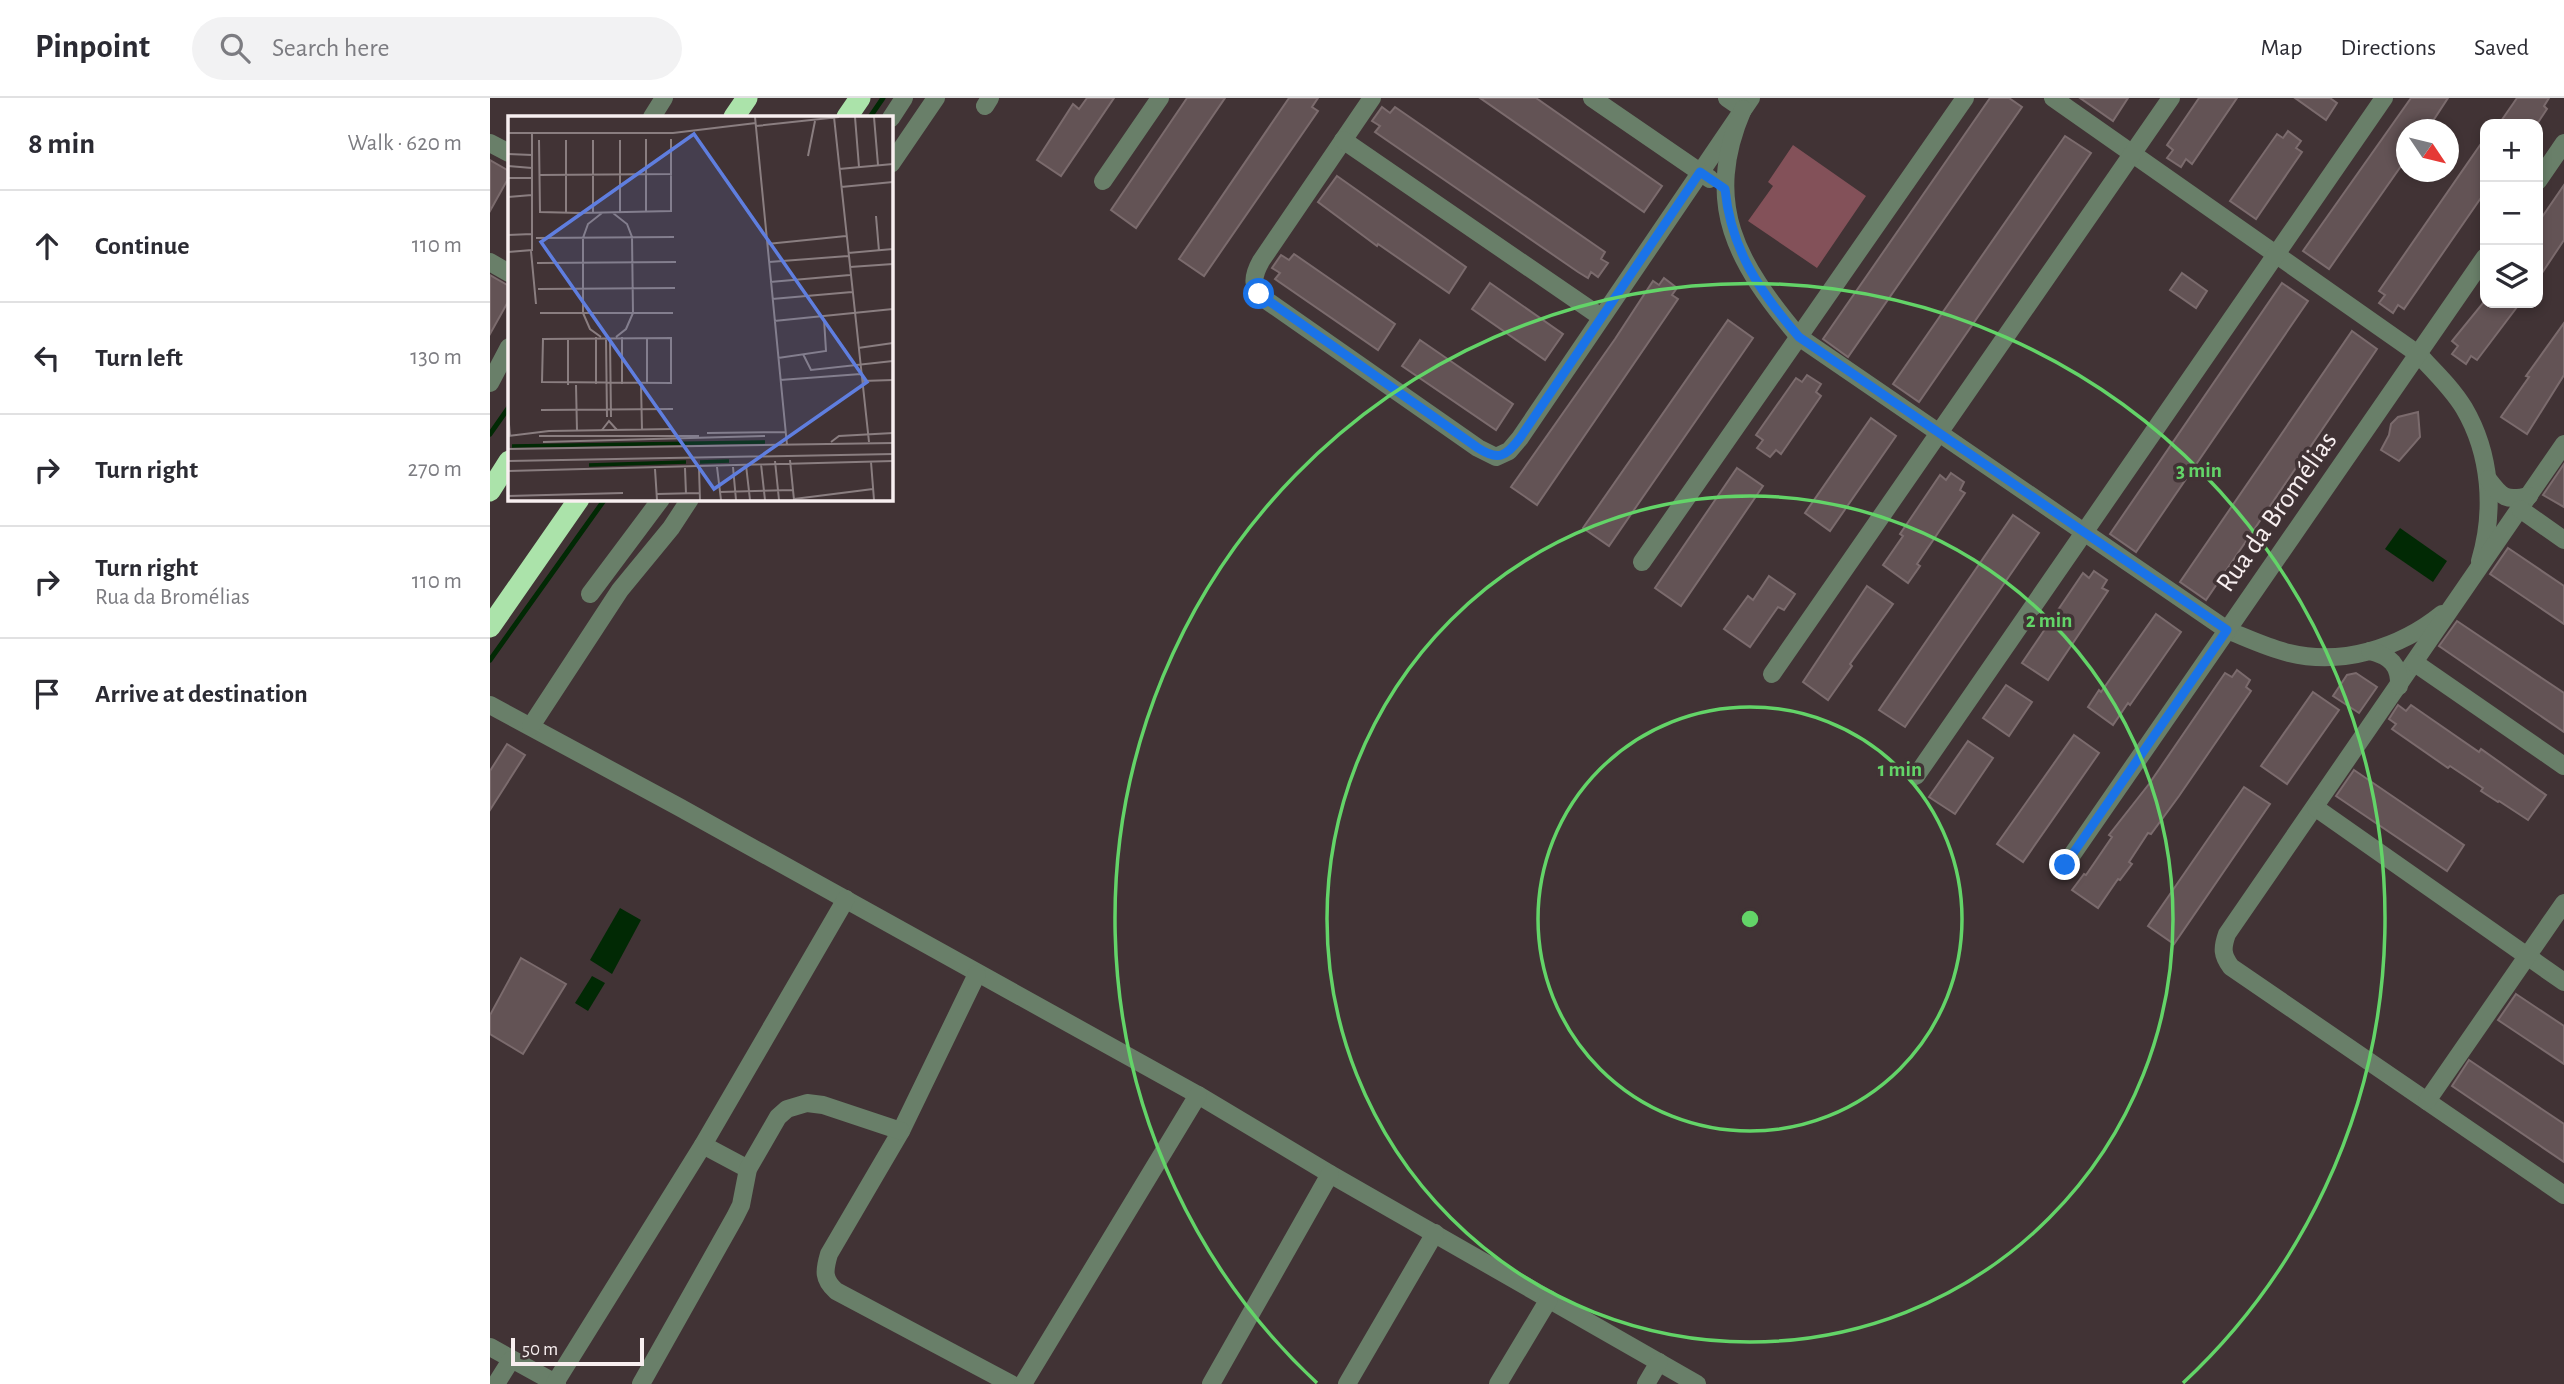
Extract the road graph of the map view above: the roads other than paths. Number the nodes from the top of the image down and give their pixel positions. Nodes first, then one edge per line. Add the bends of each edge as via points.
1 (664, 98) edge
2 (747, 98) edge
3 (860, 98) edge
4 (904, 98) edge
5 (936, 98) edge
6 (1160, 98) edge
7 (1592, 98) edge
8 (1727, 98) edge
9 (1965, 98) edge
10 (2053, 98) edge
11 (2171, 98) edge
12 (2384, 98) edge
13 (1366, 100) edge
14 (1747, 103) edge
15 (653, 116) edge
16 (735, 116) edge
17 (848, 116) edge
18 (892, 116) edge
19 (1343, 140) junction
20 (490, 143) edge
21 (2564, 144) edge
22 (508, 152) edge
23 (2133, 153) junction
24 (892, 163) edge
25 (1700, 172) junction
26 (2543, 174) edge
27 (1103, 181) dead end
28 (1725, 189) junction
29 (2277, 254) junction
30 (490, 262) edge
31 (2480, 264) edge
32 (508, 272) edge
33 (1601, 317) junction
34 (1799, 337) junction
35 (508, 349) edge
36 (2418, 354) junction
37 (492, 376) edge
38 (1939, 433) junction
39 (2564, 444) edge
40 (508, 463) edge
41 (2488, 479) junction
42 (490, 491) edge
43 (578, 500) edge
44 (661, 500) edge
45 (690, 500) edge
46 (2524, 503) junction
47 (2085, 532) junction
48 (2564, 540) edge
49 (1642, 562) dead end
50 (2476, 574) junction
51 (590, 594) dead end
52 (2457, 601) junction
53 (490, 627) edge
54 (2227, 630) junction
55 (2371, 651) junction
56 (2415, 663) junction
57 (1772, 674) dead end
58 (2399, 686) junction
59 (491, 708) edge
60 (531, 726) junction
61 (2564, 766) edge
62 (1916, 776) dead end
63 (2316, 808) junction
64 (2065, 865) dead end
65 (846, 899) junction
66 (2564, 903) edge
67 (2527, 956) junction
68 (978, 974) junction
69 (2564, 982) edge
70 (1198, 1095) junction
71 (2427, 1101) junction
72 (901, 1130) junction
73 (703, 1144) junction
74 (748, 1168) junction
75 (1330, 1174) junction
76 (2564, 1195) edge
77 (1435, 1233) junction
78 (1549, 1299) junction
79 (490, 1347) edge
80 (511, 1360) junction
81 (1658, 1362) junction
82 (496, 1384) edge
83 (556, 1384) edge
84 (641, 1384) edge
85 (1011, 1384) edge
86 (1023, 1384) edge
87 (1211, 1384) edge
88 (1347, 1384) edge
89 (1498, 1384) edge
90 (1646, 1384) edge
91 (1697, 1384) edge

1 - 15 street
2 - 16 highway
3 - 17 highway
4 - 18 street
5 - 24 street
6 - 27 street
7 - 25 street
8 - 14 street
9 - 34 street
10 - 23 street
11 - 23 street
12 - 29 street
13 - 19 street
14 - 25 street
14 - 28 street via 1727,152
19 - 33 street
19 - 33 street via 1261,261 1254,274 1256,291 1478,448 1496,457 1514,447
20 - 22 street
21 - 26 street
23 - 29 street
23 - 38 street
25 - 28 street
25 - 33 street
28 - 34 street via 1727,214 1745,262
29 - 36 street
29 - 47 street
30 - 32 street
31 - 36 street, Rua da Bromélias
34 - 38 street
34 - 49 street
35 - 37 street
36 - 41 street via 2463,406 2478,437
36 - 54 street, Rua da Bromélias
38 - 47 street
38 - 57 street
39 - 46 street
40 - 42 highway
41 - 46 street via 2498,493
41 - 50 street via 2486,533
43 - 53 highway
44 - 51 street
45 - 60 street via 620,590
46 - 48 street
46 - 50 street
47 - 54 street
47 - 62 street
50 - 52 street
52 - 55 street via 2420,631
52 - 56 street
54 - 55 street via 2305,656
54 - 64 street, Rua da Bromélias
55 - 58 street via 2385,654 2394,663
56 - 58 street
56 - 61 street
58 - 63 street
59 - 60 street
60 - 65 street
63 - 67 street
63 - 71 street via 2227,934 2223,956 2231,967
65 - 68 street
65 - 73 street
66 - 67 street
67 - 69 street
67 - 71 street
68 - 70 street
68 - 72 street
70 - 75 street
70 - 86 street
71 - 76 street
72 - 74 street via 823,1105 797,1105 778,1117
72 - 85 street via 829,1254 824,1274 827,1283 836,1292
73 - 74 street
73 - 83 street
74 - 84 street via 741,1205
75 - 77 street
75 - 87 street
77 - 78 street
77 - 88 street
78 - 81 street
78 - 89 street
79 - 80 street
80 - 82 street
80 - 83 street
81 - 90 street
81 - 91 street

